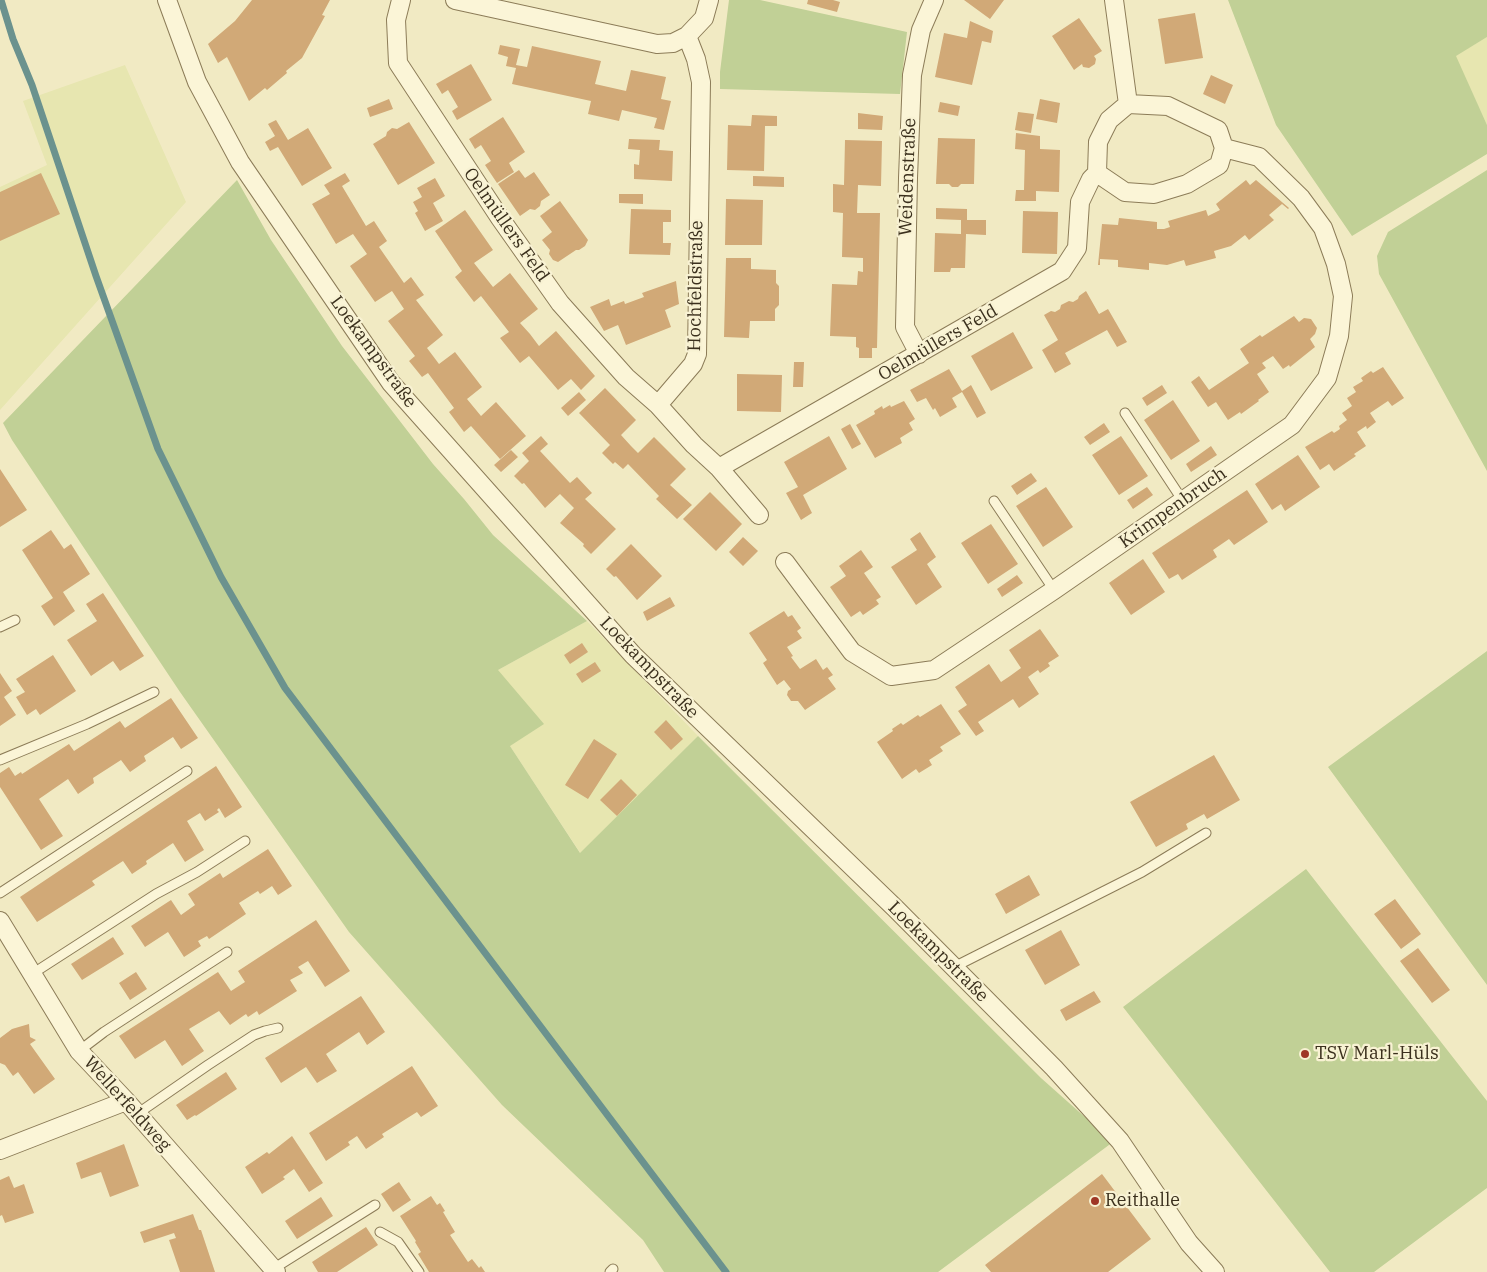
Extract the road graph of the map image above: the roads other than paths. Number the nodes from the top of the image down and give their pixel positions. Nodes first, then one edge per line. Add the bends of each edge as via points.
1 (167, 0) edge
2 (401, 0) edge
3 (455, 0) edge
4 (709, 0) edge
5 (934, 0) edge
6 (1114, 0) edge
7 (687, 36) junction
8 (1128, 104) junction
9 (1224, 148) junction
10 (1096, 172) junction
11 (920, 354) junction
12 (658, 406) junction
13 (1125, 413) dead end
14 (719, 468) junction
15 (994, 501) dead end
16 (1183, 501) junction
17 (758, 515) dead end
18 (785, 562) dead end
19 (1054, 590) junction
20 (15, 620) dead end
21 (0, 627) edge
22 (154, 692) dead end
23 (0, 760) edge
24 (187, 771) dead end
25 (1206, 833) dead end
26 (245, 841) dead end
27 (0, 893) edge
28 (0, 921) edge
29 (226, 952) dead end
30 (954, 967) junction
31 (32, 974) junction
32 (278, 1028) dead end
33 (79, 1051) junction
34 (132, 1108) junction
35 (0, 1150) edge
36 (375, 1205) dead end
37 (380, 1232) dead end
38 (275, 1270) edge
39 (419, 1272) edge
40 (1215, 1272) edge

1 - 30 street, Loekampstraße via 198,82 240,162 391,383 632,655
2 - 12 street, Oelmüllers Feld via 396,20 398,63 560,303 626,377
3 - 7 street via 657,44 673,43
4 - 7 street via 704,18
5 - 11 street, Weidenstraße via 921,30 912,75 907,187 905,327
6 - 8 street
7 - 12 street, Hochfeldstraße via 701,82 697,354 693,364
8 - 9 street via 1168,106 1218,130
8 - 10 street via 1109,120 1098,142
9 - 10 street via 1219,165 1187,184 1154,194 1125,192
9 - 16 street, Krimpenbruch via 1259,158 1301,198 1323,228 1343,296 1339,336 1327,378 1292,425
10 - 11 street, Oelmüllers Feld via 1080,202 1077,248 1062,271
11 - 14 street, Oelmüllers Feld
12 - 14 street
13 - 16 lane
14 - 17 street
15 - 19 lane
16 - 19 street, Krimpenbruch
18 - 19 street, Krimpenbruch via 852,652 891,676 934,670
20 - 21 lane
22 - 23 lane via 88,724
24 - 27 lane
25 - 30 lane via 1142,872
26 - 31 lane
28 - 31 street, Wellerfeldweg
29 - 33 lane
30 - 40 street, Loekampstraße via 1054,1068 1120,1141 1189,1243
31 - 33 street, Wellerfeldweg
32 - 34 lane via 254,1036
33 - 34 street, Wellerfeldweg
34 - 35 street
34 - 38 street, Wellerfeldweg
36 - 38 lane
37 - 39 lane via 398,1242

